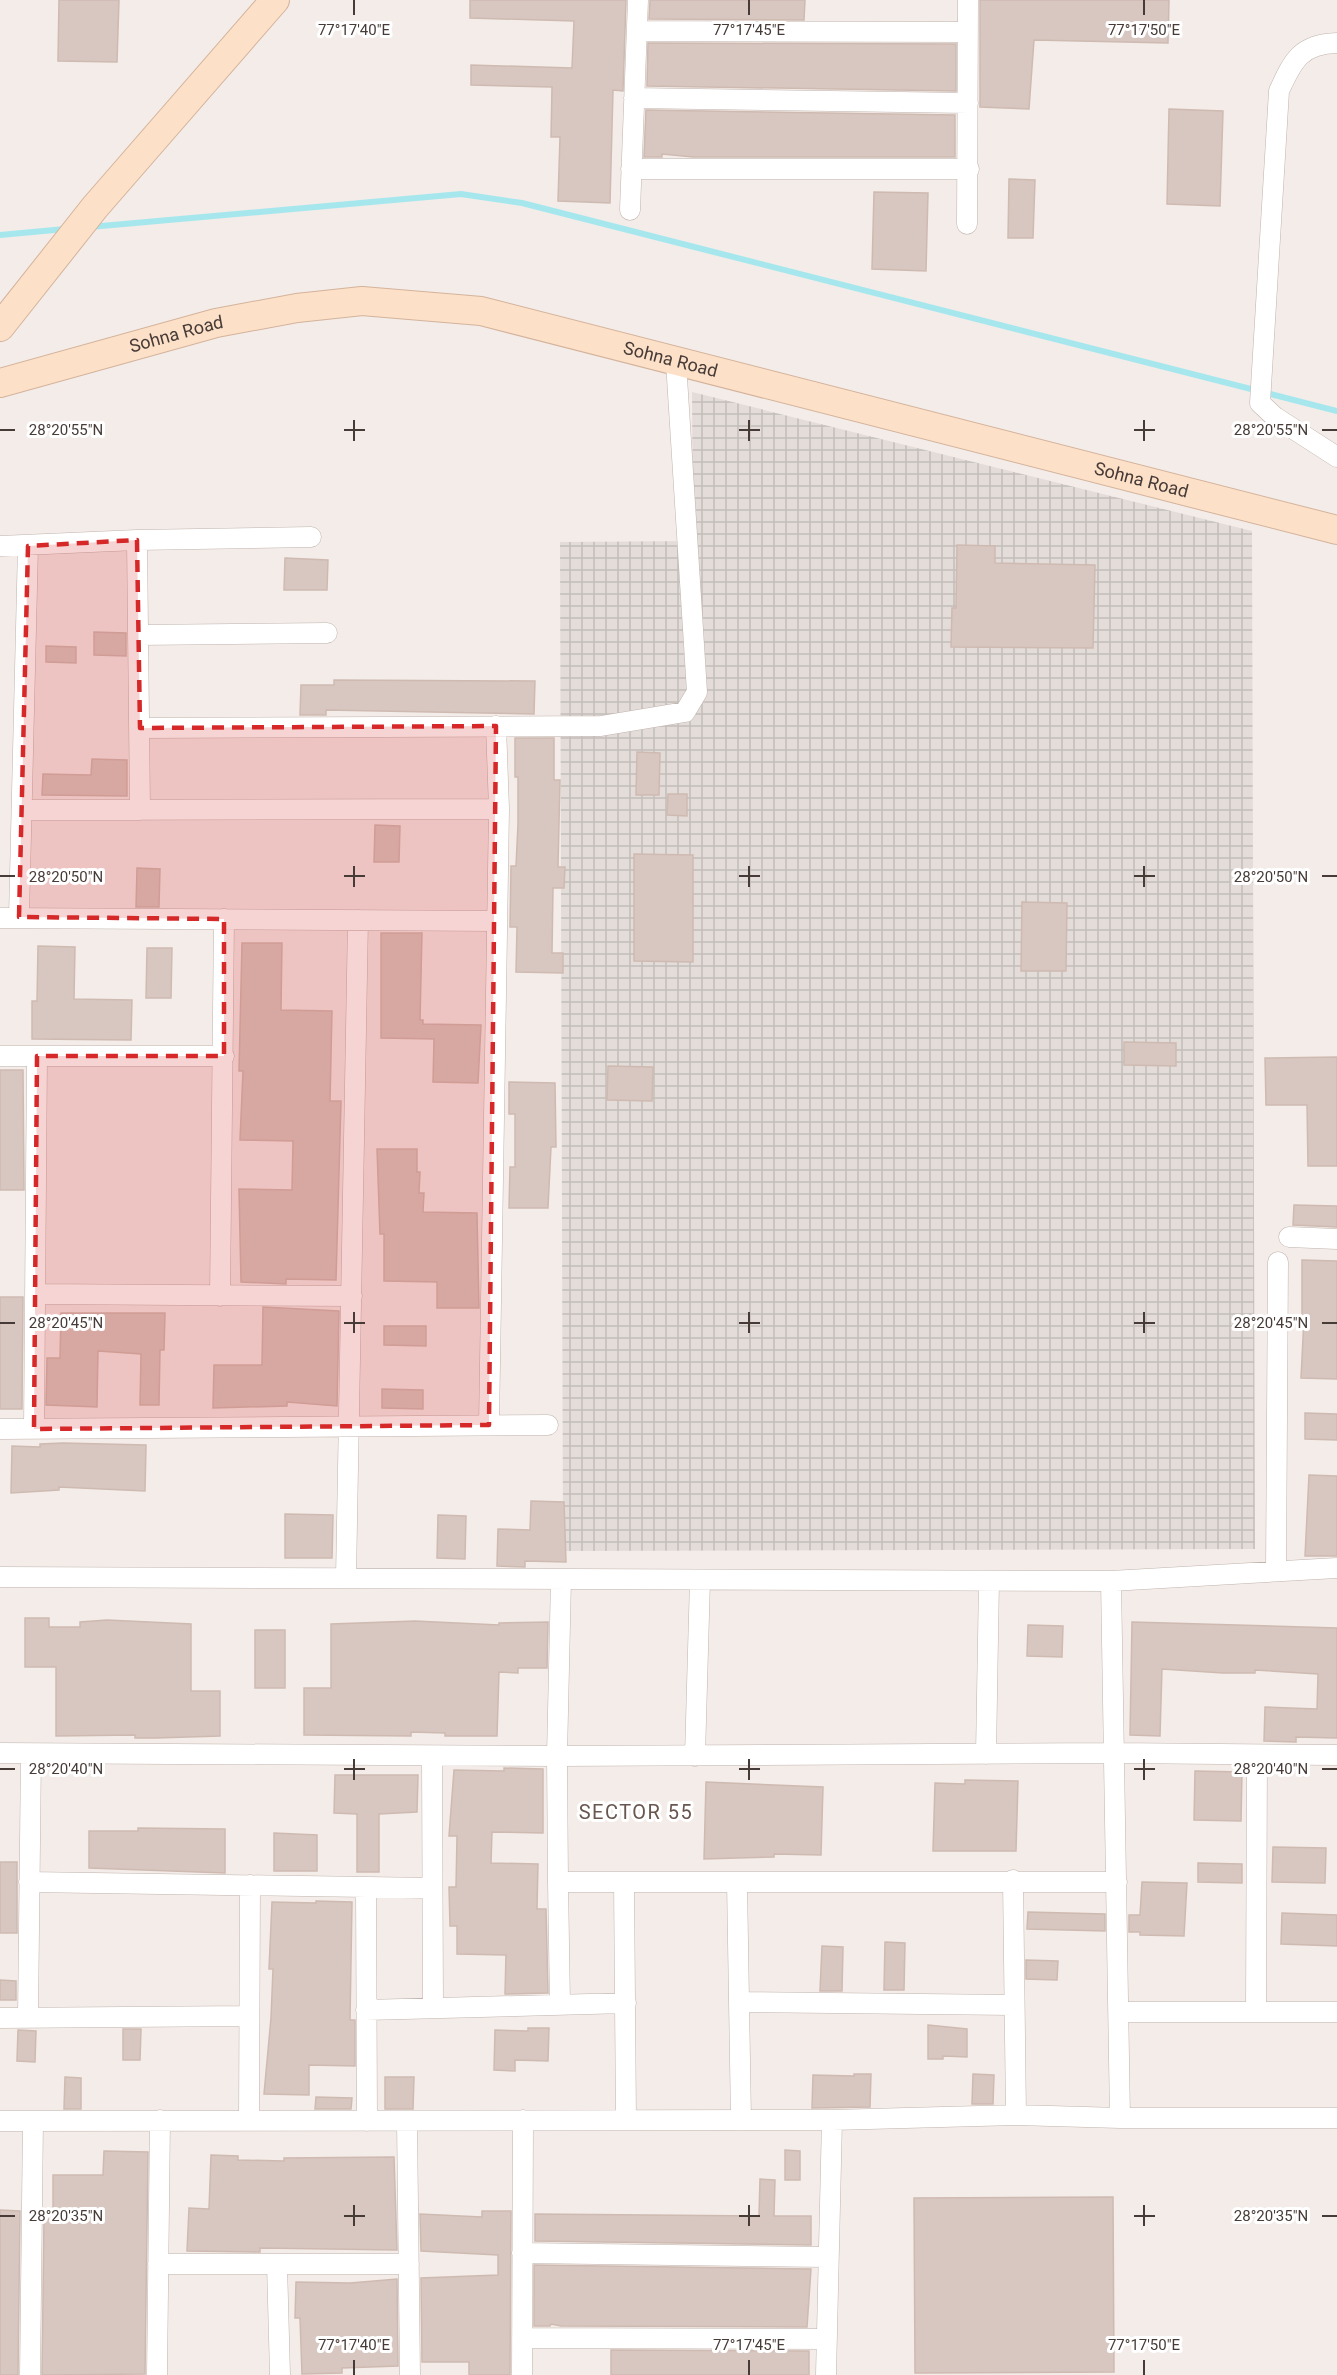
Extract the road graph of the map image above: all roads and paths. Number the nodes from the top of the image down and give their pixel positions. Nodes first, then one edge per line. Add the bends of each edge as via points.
1 (275, 0) edge
2 (638, 0) edge
3 (968, 0) edge
4 (637, 31) junction
5 (968, 32) junction
6 (1337, 43) edge
7 (634, 98) junction
8 (968, 103) junction
9 (631, 169) junction
10 (969, 169) junction
11 (630, 210) dead end
12 (967, 224) dead end
13 (0, 327) edge
14 (676, 362) junction
15 (0, 383) edge
16 (1337, 457) edge
17 (1337, 530) edge
18 (311, 537) dead end
19 (136, 540) junction
20 (0, 546) edge
21 (28, 546) junction
22 (327, 633) dead end
23 (138, 635) junction
24 (496, 726) junction
25 (140, 728) junction
26 (498, 809) junction
27 (22, 810) junction
28 (140, 810) junction
29 (10, 918) edge
30 (224, 919) junction
31 (358, 920) junction
32 (497, 921) junction
33 (0, 1056) edge
34 (37, 1056) junction
35 (224, 1056) junction
36 (1289, 1237) dead end
37 (1337, 1239) edge
38 (1278, 1262) dead end
39 (35, 1294) junction
40 (220, 1296) junction
41 (352, 1296) junction
42 (489, 1425) junction
43 (548, 1425) dead end
44 (350, 1426) junction
45 (0, 1429) edge
46 (34, 1429) junction
47 (1337, 1568) edge
48 (1276, 1571) junction
49 (0, 1577) edge
50 (346, 1578) junction
51 (561, 1579) junction
52 (700, 1580) junction
53 (989, 1581) junction
54 (1111, 1581) junction
55 (0, 1753) edge
56 (1115, 1753) junction
57 (31, 1754) junction
58 (986, 1754) junction
59 (1257, 1755) junction
60 (1337, 1755) edge
61 (432, 1756) junction
62 (557, 1756) junction
63 (695, 1756) junction
64 (1013, 1880) junction
65 (1117, 1881) junction
66 (29, 1882) junction
67 (558, 1882) junction
68 (624, 1882) junction
69 (737, 1882) junction
70 (250, 1885) junction
71 (366, 1887) junction
72 (432, 1888) junction
73 (740, 2002) junction
74 (626, 2003) junction
75 (560, 2005) junction
76 (1013, 2005) junction
77 (433, 2008) junction
78 (366, 2010) junction
79 (1120, 2012) junction
80 (1256, 2012) junction
81 (1337, 2012) edge
82 (248, 2016) junction
83 (0, 2018) edge
84 (28, 2018) junction
85 (1016, 2115) junction
86 (1120, 2118) junction
87 (1337, 2118) edge
88 (160, 2120) junction
89 (523, 2120) junction
90 (626, 2120) junction
91 (741, 2120) junction
92 (832, 2120) junction
93 (0, 2121) edge
94 (33, 2121) junction
95 (249, 2121) junction
96 (367, 2121) junction
97 (407, 2121) junction
98 (522, 2253) junction
99 (828, 2257) junction
100 (158, 2264) junction
101 (277, 2264) junction
102 (409, 2264) junction
103 (522, 2338) junction
104 (827, 2338) junction
105 (30, 2375) edge
106 (158, 2375) edge
107 (280, 2375) edge
108 (410, 2375) edge
109 (522, 2375) edge
110 (826, 2375) edge

1 - 13 main road via 95,207
2 - 4 street
3 - 5 street
4 - 5 street
4 - 7 street
5 - 8 street
6 - 16 street via 1316,44 1292,63 1279,91 1260,403
7 - 8 street
7 - 9 street
8 - 10 street
9 - 10 street
9 - 11 street
10 - 12 street
14 - 15 main road, Sohna Road via 481,311 362,300 216,323
14 - 17 main road, Sohna Road
14 - 24 street via 697,692 685,712 601,726
18 - 19 street
19 - 21 street
19 - 23 street
20 - 21 street
21 - 27 street
22 - 23 street
23 - 25 street
24 - 25 street
24 - 26 street
25 - 28 street
26 - 28 street
26 - 32 street
27 - 28 street
27 - 29 street
29 - 30 street
30 - 31 street
30 - 35 street
31 - 32 street
31 - 41 street
32 - 42 street
33 - 34 street
34 - 35 street
34 - 39 street
35 - 40 street
36 - 37 street
38 - 48 street
39 - 40 street
39 - 46 street
40 - 41 street
41 - 44 street
42 - 43 street
42 - 44 street
44 - 46 street
44 - 50 street
45 - 46 street
47 - 48 street
48 - 54 street
49 - 50 street
50 - 51 street
51 - 52 street
51 - 62 street
52 - 53 street
52 - 63 street
53 - 54 street
53 - 58 street
54 - 56 street
55 - 57 street
56 - 58 street
56 - 59 street
56 - 65 street
57 - 61 street
57 - 66 street
58 - 63 street
59 - 60 street
59 - 80 street
61 - 62 street
61 - 72 street
62 - 63 street
62 - 67 street
64 - 65 street
64 - 69 street
64 - 76 street
65 - 79 street
66 - 70 street
66 - 84 street
67 - 68 street
67 - 75 street
68 - 69 street
68 - 74 street
69 - 73 street
70 - 71 street
70 - 82 street
71 - 72 street
71 - 78 street
72 - 77 street
73 - 76 street
73 - 91 street
74 - 75 street
74 - 90 street
75 - 77 street
76 - 85 street
77 - 78 street
78 - 96 street
79 - 80 street
79 - 86 street
80 - 81 street
82 - 84 street
82 - 95 street
83 - 84 street
85 - 86 street
85 - 92 street
86 - 87 street
88 - 94 street
88 - 95 street
88 - 100 street
89 - 90 street
89 - 97 street
89 - 98 street
90 - 91 street
91 - 92 street
92 - 99 street
93 - 94 street
94 - 105 street
95 - 96 street
96 - 97 street
97 - 102 street
98 - 99 street
98 - 103 street
99 - 104 street
100 - 101 street
100 - 106 street
101 - 102 street
101 - 107 street
102 - 108 street
103 - 104 street
103 - 109 street
104 - 110 street

